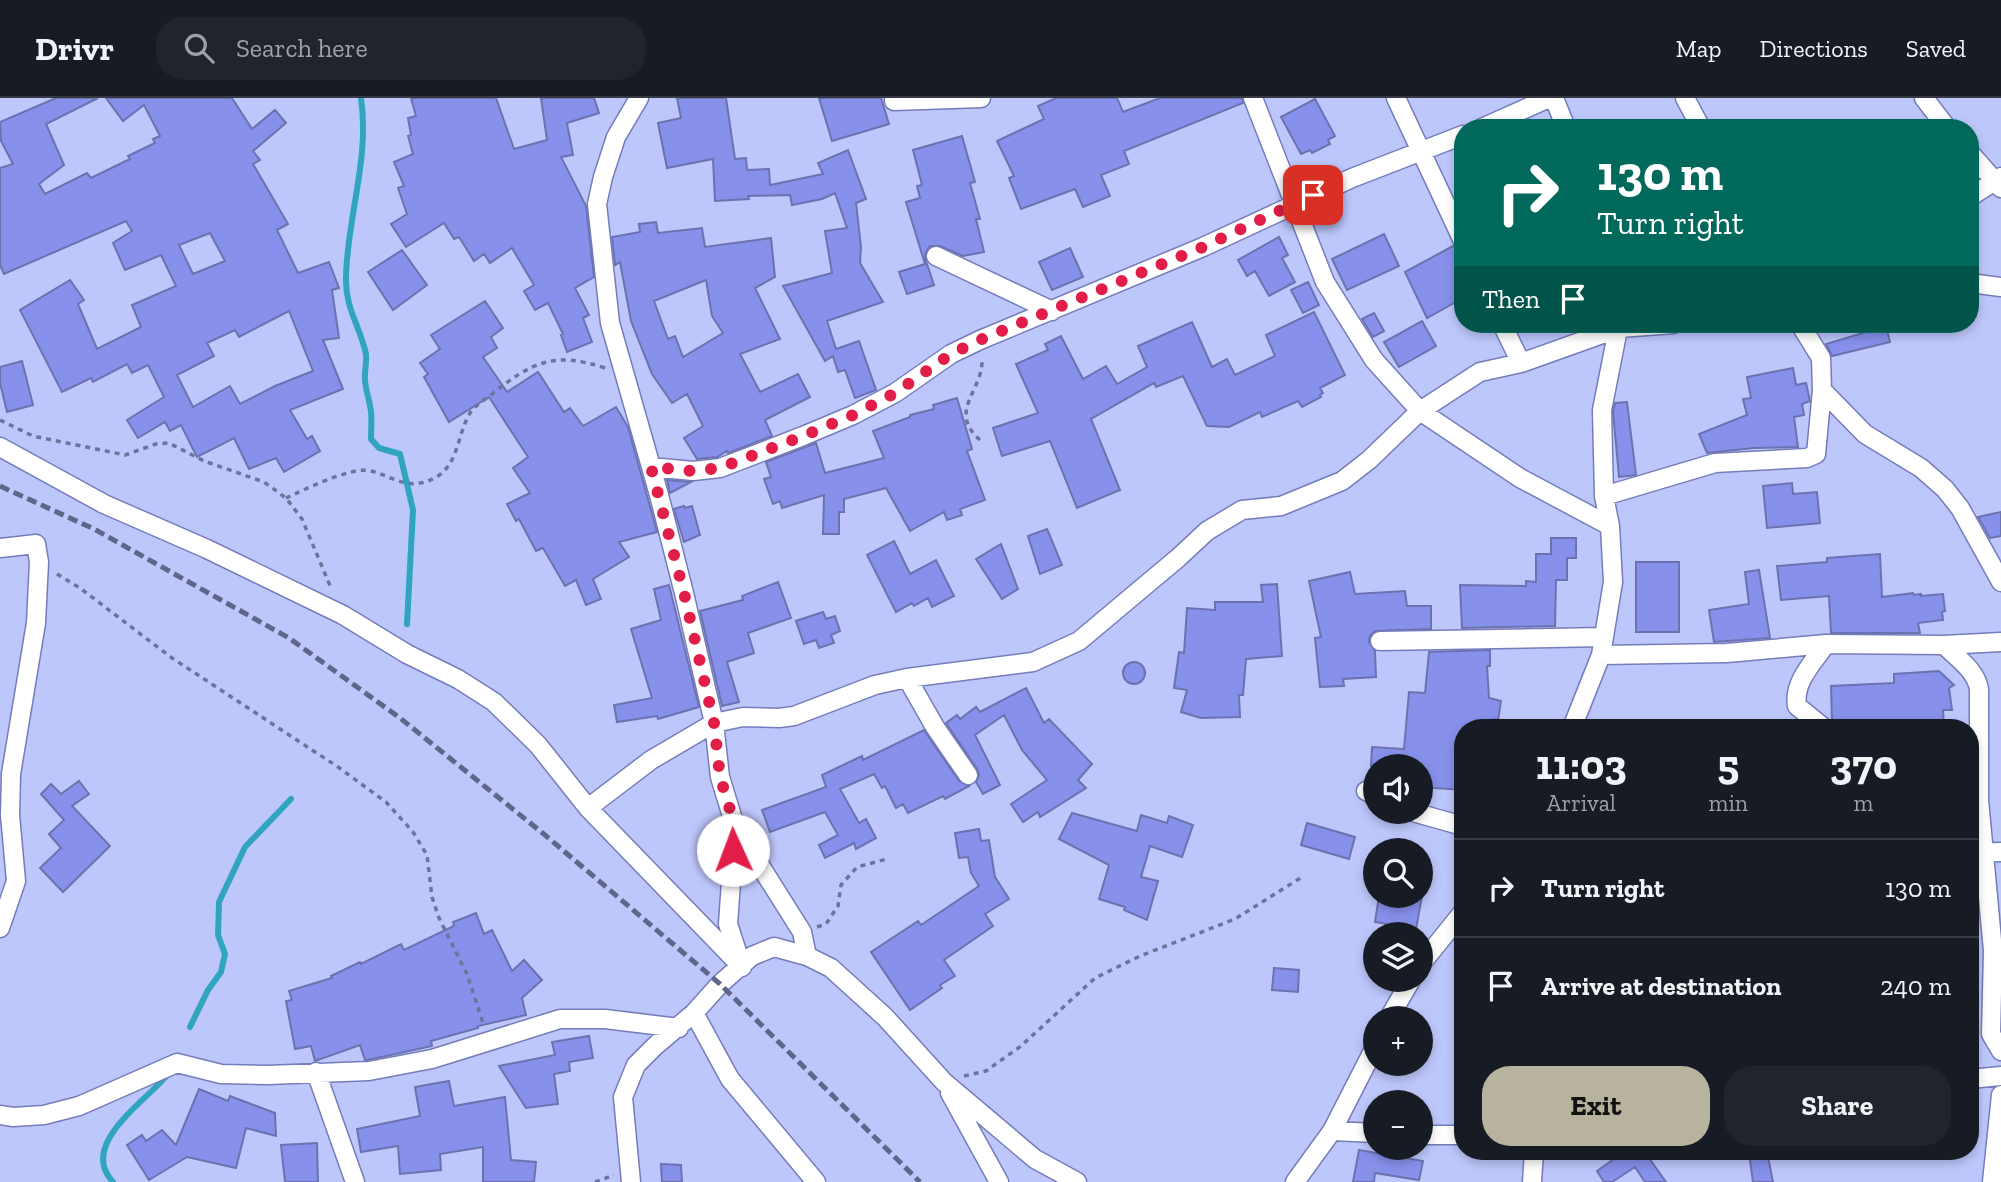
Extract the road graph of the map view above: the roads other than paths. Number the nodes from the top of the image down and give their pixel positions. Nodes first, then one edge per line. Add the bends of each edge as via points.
1 (639, 98) edge
2 (981, 98) edge
3 (1253, 98) edge
4 (1396, 98) edge
5 (1552, 98) edge
6 (1685, 98) edge
7 (1924, 98) edge
8 (894, 101) dead end
9 (1503, 119) edge
10 (1562, 119) edge
11 (1696, 119) edge
12 (1941, 119) edge
13 (1454, 138) edge
14 (1419, 152) junction
15 (1979, 162) edge
16 (1999, 182) edge
17 (1979, 192) edge
18 (1294, 204) junction
19 (1454, 224) edge
20 (936, 256) dead end
21 (1979, 284) edge
22 (2001, 287) edge
23 (1052, 311) junction
24 (1507, 333) edge
25 (1600, 333) edge
26 (1618, 333) edge
27 (1806, 333) edge
28 (1521, 363) junction
29 (1822, 390) junction
30 (1420, 411) junction
31 (0, 447) edge
32 (651, 467) junction
33 (1604, 496) junction
34 (1609, 526) junction
35 (0, 548) edge
36 (2001, 582) edge
37 (1380, 641) dead end
38 (2001, 642) edge
39 (1826, 644) junction
40 (1944, 645) junction
41 (1602, 646) junction
42 (907, 678) junction
43 (1575, 719) edge
44 (1812, 719) edge
45 (1978, 719) edge
46 (714, 723) junction
47 (968, 775) dead end
48 (1979, 800) edge
49 (588, 807) junction
50 (1433, 818) edge
51 (1454, 823) edge
52 (735, 826) junction
53 (1986, 853) edge
54 (1454, 923) edge
55 (0, 928) edge
56 (1433, 949) edge
57 (807, 956) junction
58 (742, 967) junction
59 (694, 1013) junction
60 (679, 1028) junction
61 (2001, 1051) edge
62 (1363, 1070) edge
63 (316, 1072) junction
64 (2001, 1076) edge
65 (1979, 1078) edge
66 (944, 1082) junction
67 (2001, 1095) edge
68 (0, 1115) edge
69 (1332, 1131) junction
70 (1363, 1132) edge
71 (1433, 1135) edge
72 (1454, 1135) edge
73 (1533, 1160) edge
74 (355, 1182) edge
75 (631, 1182) edge
76 (816, 1182) edge
77 (999, 1182) edge
78 (1077, 1182) edge
79 (1295, 1182) edge
80 (1532, 1182) edge
81 (1992, 1182) edge

1 - 32 street via 616,136 597,204 610,323
2 - 8 street
3 - 18 street
4 - 14 street
5 - 9 street
5 - 10 street
6 - 11 street
7 - 12 street
13 - 14 street
14 - 18 street
14 - 19 street
15 - 16 street
16 - 17 street
18 - 23 street
18 - 30 street via 1325,282 1374,360
20 - 23 street
21 - 22 street
23 - 32 street via 951,354 895,393 803,436 720,468
24 - 28 street
25 - 28 street
26 - 33 street via 1602,410
27 - 29 street via 1821,358
28 - 30 street via 1480,372
29 - 33 street via 1818,450 1812,457 1715,463
29 - 36 street via 1866,433 1945,489
30 - 34 street via 1520,478
30 - 42 street via 1342,481 1281,506 1242,510 1207,531 1079,640 1033,662
31 - 49 street via 104,504 343,615 457,679 494,702 538,745
32 - 46 street
33 - 34 street
34 - 41 street via 1613,582
35 - 55 street via 36,544 39,562 36,623 11,774 16,881
37 - 41 street
38 - 40 street
39 - 40 street
39 - 41 street via 1727,653
39 - 44 street via 1800,681 1796,701
40 - 45 street via 1978,681
41 - 43 street
42 - 46 street via 875,685 794,716
42 - 47 street
46 - 49 street via 651,760
46 - 52 street via 720,777
48 - 53 street
49 - 58 street
50 - 51 street
52 - 57 street via 802,932
52 - 58 street via 728,924
53 - 61 street via 1993,951 1991,1034
54 - 56 street
57 - 58 street via 774,947 752,956
57 - 66 street via 831,968 871,1003
58 - 59 street
59 - 60 street
59 - 76 street via 730,1079
60 - 63 street via 560,1019 432,1059 369,1071
60 - 75 street via 636,1065 623,1097
62 - 69 street
63 - 68 street via 221,1074 177,1063 79,1106 44,1115
63 - 74 street
64 - 65 street
66 - 77 street
66 - 78 street via 1035,1159
67 - 81 street
69 - 70 street
69 - 79 street
71 - 72 street
73 - 80 street

